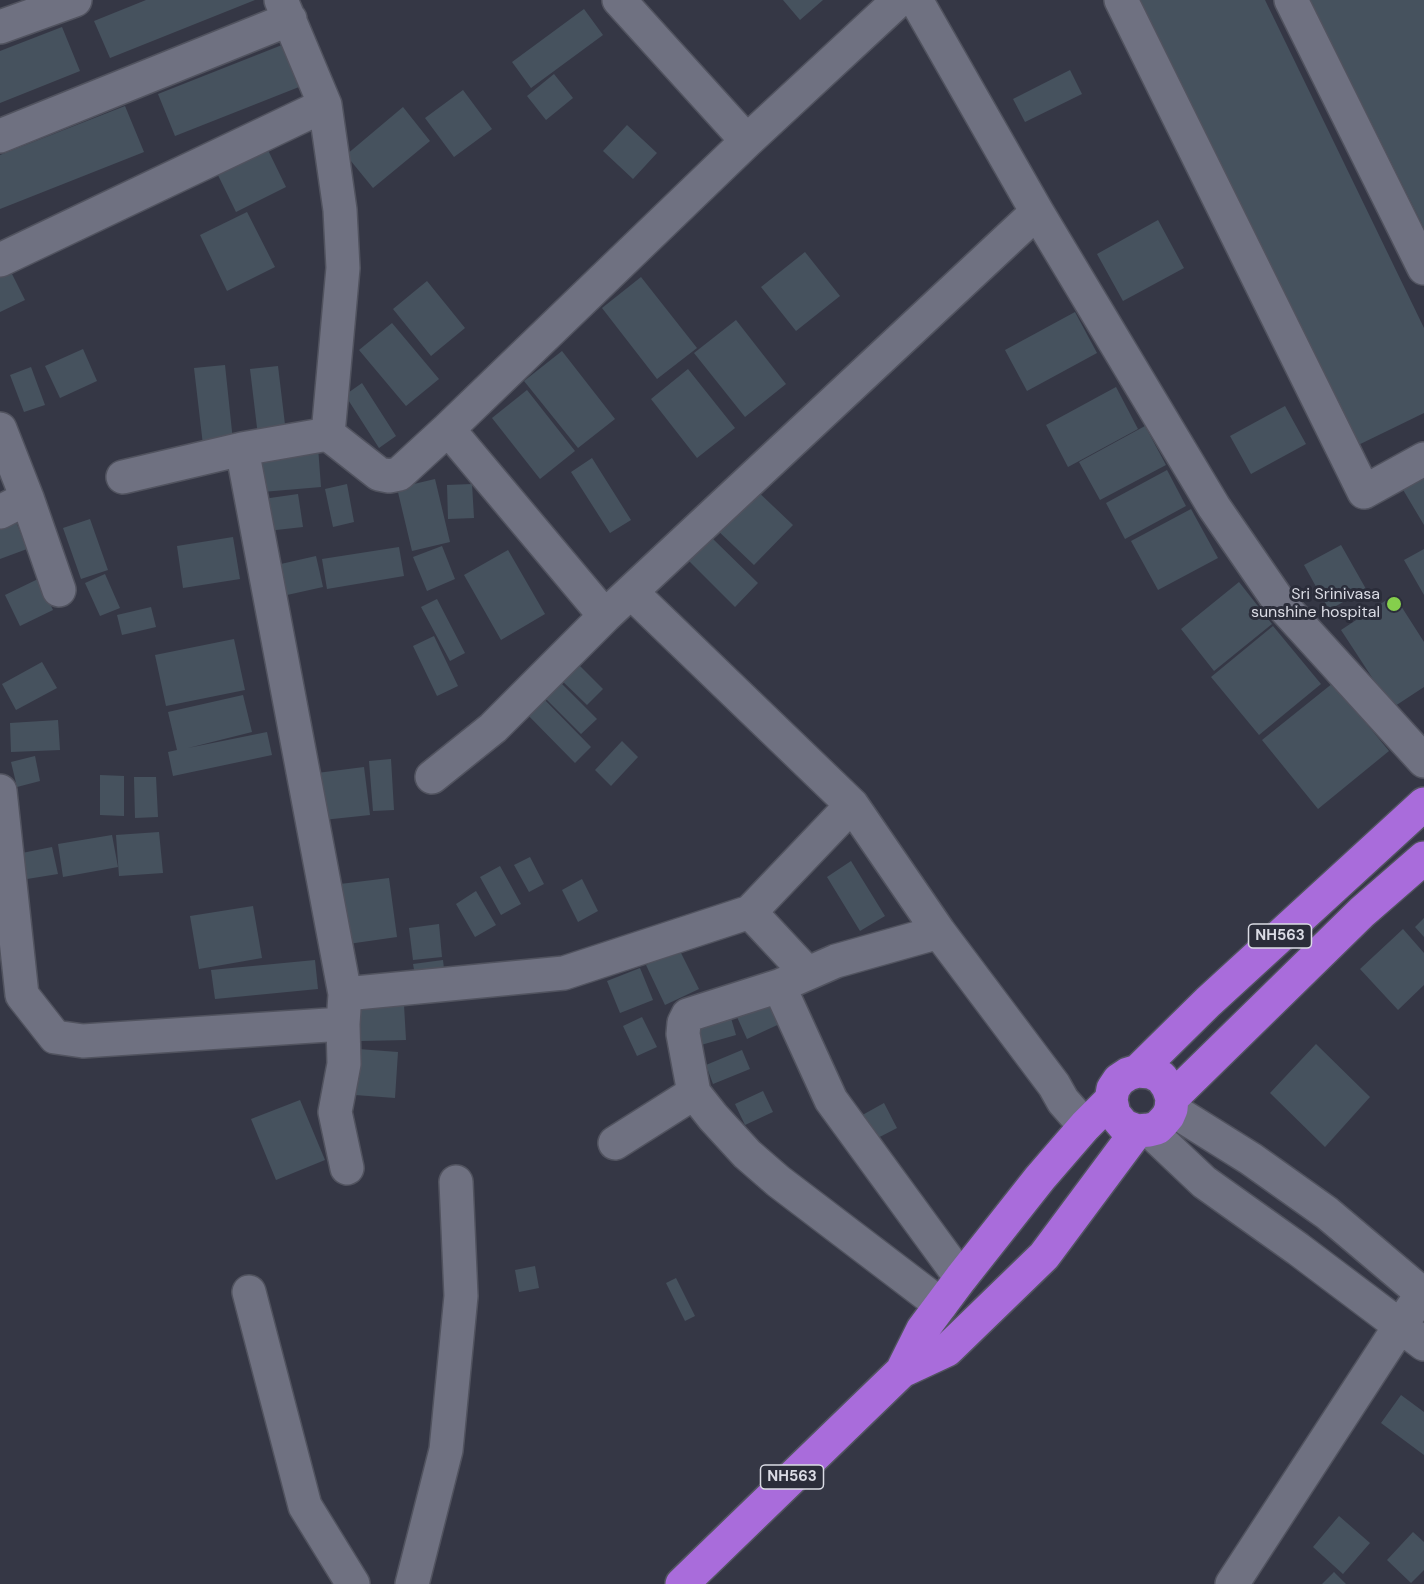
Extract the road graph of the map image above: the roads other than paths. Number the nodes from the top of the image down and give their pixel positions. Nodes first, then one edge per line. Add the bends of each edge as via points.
1 (619, 0) edge
2 (899, 0) edge
3 (916, 0) edge
4 (1121, 0) edge
5 (1291, 0) edge
6 (58, 3) edge
7 (285, 10) edge
8 (0, 27) edge
9 (325, 105) junction
10 (0, 136) edge
11 (747, 141) junction
12 (1037, 212) junction
13 (0, 260) edge
14 (1424, 268) edge
15 (0, 429) edge
16 (448, 429) junction
17 (328, 434) junction
18 (242, 449) junction
19 (1424, 459) edge
20 (123, 477) dead end
21 (14, 505) edge
22 (59, 590) dead end
23 (631, 592) junction
24 (605, 616) junction
25 (1424, 761) edge
26 (432, 777) dead end
27 (0, 792) edge
28 (1424, 804) edge
29 (852, 805) junction
30 (1424, 858) edge
31 (750, 912) junction
32 (939, 932) junction
33 (793, 979) junction
34 (344, 1009) junction
35 (1138, 1071) junction
36 (694, 1094) junction
37 (1111, 1100) junction
38 (1157, 1117) junction
39 (1085, 1126) junction
40 (615, 1143) dead end
41 (347, 1168) dead end
42 (456, 1182) dead end
43 (961, 1278) junction
44 (249, 1292) dead end
45 (1423, 1294) edge
46 (941, 1305) junction
47 (1412, 1335) edge
48 (902, 1371) junction
49 (353, 1584) edge
50 (412, 1584) edge
51 (682, 1584) edge
52 (1232, 1584) edge

1 - 11 street
2 - 11 street
3 - 12 street
4 - 19 street via 1364,492
5 - 14 street
6 - 8 street
7 - 9 street
7 - 10 street
9 - 13 street
9 - 17 street via 340,210 343,268
11 - 16 street
12 - 23 street
12 - 25 street via 1214,507 1280,603
15 - 21 street
16 - 17 street via 399,474 389,476 379,474
16 - 24 street
17 - 18 street
18 - 20 street
18 - 34 street
21 - 22 street
23 - 24 street
23 - 29 street
24 - 26 street via 493,728
27 - 34 street via 22,994 55,1037 83,1041
28 - 35 highway, NH563
29 - 31 street
29 - 32 street
30 - 38 highway, NH563 via 1362,912
31 - 33 street
31 - 34 street via 564,973
32 - 33 street via 836,961
32 - 39 street
33 - 36 street via 688,1015 683,1034
33 - 43 street via 831,1100
34 - 41 street via 344,1064 335,1112
35 - 37 highway, NH563 via 1119,1080
35 - 38 highway via 1161,1077 1168,1087
36 - 40 street
36 - 46 street via 747,1154 778,1181
37 - 38 highway via 1114,1114 1124,1126
37 - 39 highway, NH563
38 - 45 street via 1251,1159 1327,1213
38 - 47 street via 1204,1182
38 - 48 highway, NH563 via 1044,1256 947,1350
39 - 43 highway, NH563
42 - 50 street via 461,1296 446,1450
43 - 46 highway, NH563
44 - 49 street via 305,1506
45 - 47 street
46 - 48 highway, NH563 via 923,1329
47 - 52 street
48 - 51 highway, NH563

